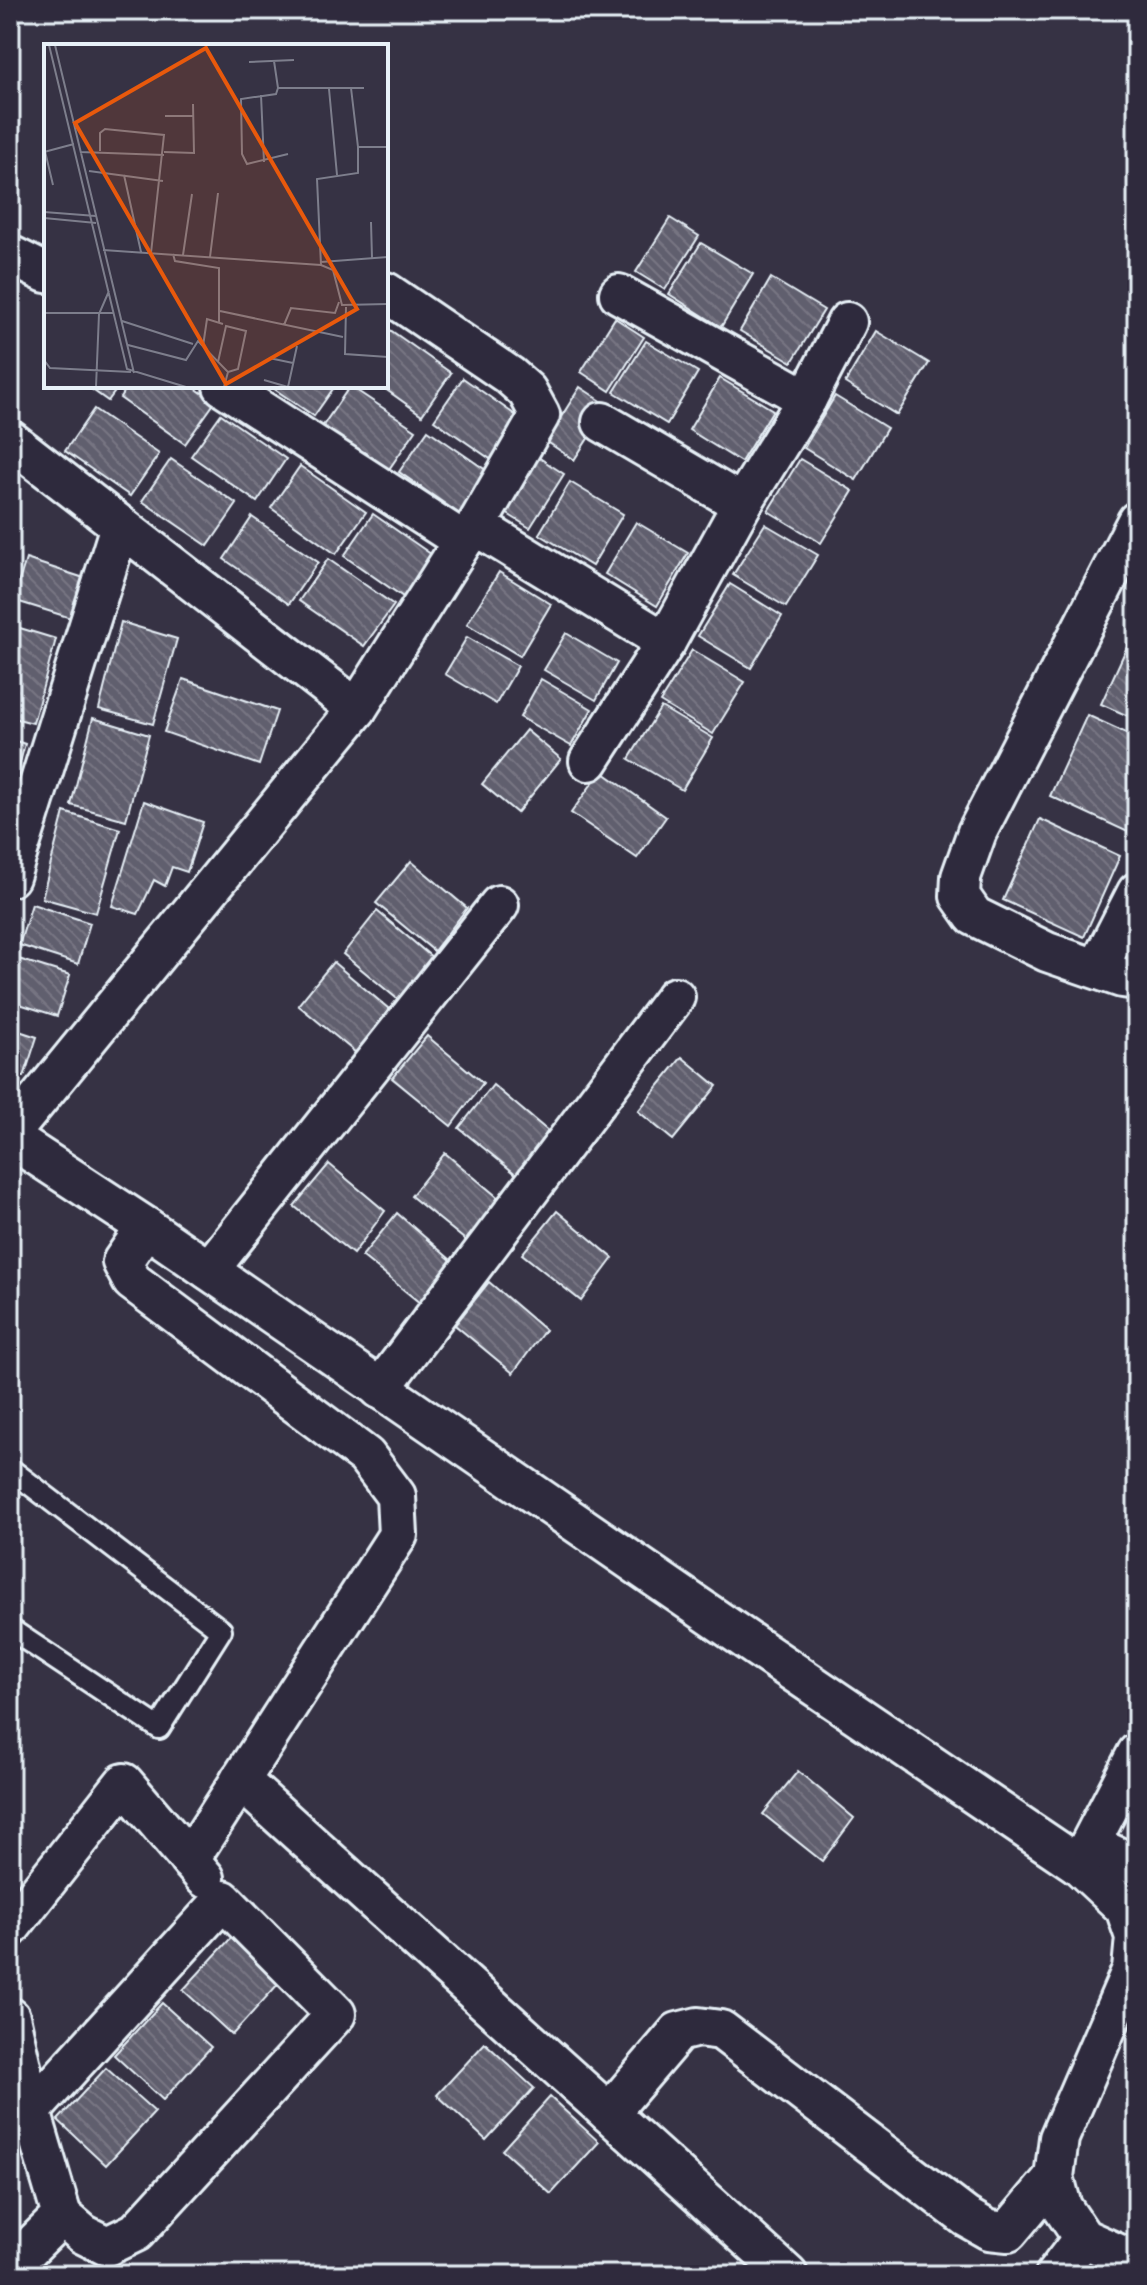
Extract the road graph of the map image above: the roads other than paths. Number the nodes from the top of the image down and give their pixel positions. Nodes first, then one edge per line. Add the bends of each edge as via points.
1 (10, 255) edge
2 (44, 272) edge
3 (388, 293) edge
4 (619, 294) dead end
5 (847, 322) dead end
6 (226, 388) edge
7 (807, 399) junction
8 (602, 422) dead end
9 (10, 440) edge
10 (742, 504) junction
11 (1137, 521) edge
12 (120, 526) junction
13 (469, 533) junction
14 (666, 642) junction
15 (357, 709) junction
16 (589, 761) dead end
17 (10, 877) edge
18 (1137, 892) edge
19 (499, 905) dead end
20 (1098, 968) junction
21 (1137, 980) edge
22 (675, 997) dead end
23 (10, 1136) edge
24 (146, 1227) junction
25 (209, 1270) junction
26 (380, 1389) junction
27 (10, 1469) edge
28 (10, 1629) edge
29 (1137, 1753) edge
30 (240, 1780) junction
31 (1085, 1854) junction
32 (189, 1860) junction
33 (1137, 1866) edge
34 (223, 1900) junction
35 (10, 1928) edge
36 (10, 2017) edge
37 (31, 2111) junction
38 (609, 2113) junction
39 (1054, 2177) junction
40 (62, 2216) junction
41 (1083, 2238) junction
42 (1137, 2262) edge
43 (10, 2267) edge
44 (788, 2275) edge
45 (1055, 2275) edge

1 - 2 street
3 - 13 street via 510,376 527,391 540,415
4 - 7 street
5 - 7 street
6 - 13 street
7 - 10 street
8 - 10 street
9 - 12 street
10 - 14 street
11 - 20 street via 977,832 961,877 960,896 974,916 1047,952
12 - 15 street
12 - 17 street
13 - 14 street
13 - 15 street
14 - 16 street
15 - 23 street
18 - 20 street
19 - 25 street
20 - 21 street
22 - 26 street
23 - 24 street
24 - 25 street
24 - 30 street via 122,1262 132,1281 366,1456 396,1496 398,1535
25 - 26 street
26 - 31 street via 758,1648
27 - 28 lane via 221,1630 159,1728
29 - 31 street
30 - 32 street
30 - 38 street
31 - 33 street
31 - 39 street via 1125,1908 1135,1937 1132,1969 1059,2138
32 - 34 street
32 - 35 street via 124,1783
34 - 37 street
34 - 40 street via 336,2014 136,2232 107,2246
36 - 37 street
37 - 40 street
38 - 39 street via 678,2032 698,2027 721,2030 989,2230 1008,2232
38 - 44 street
39 - 41 street via 1062,2207
40 - 43 street
41 - 42 street
41 - 45 street

